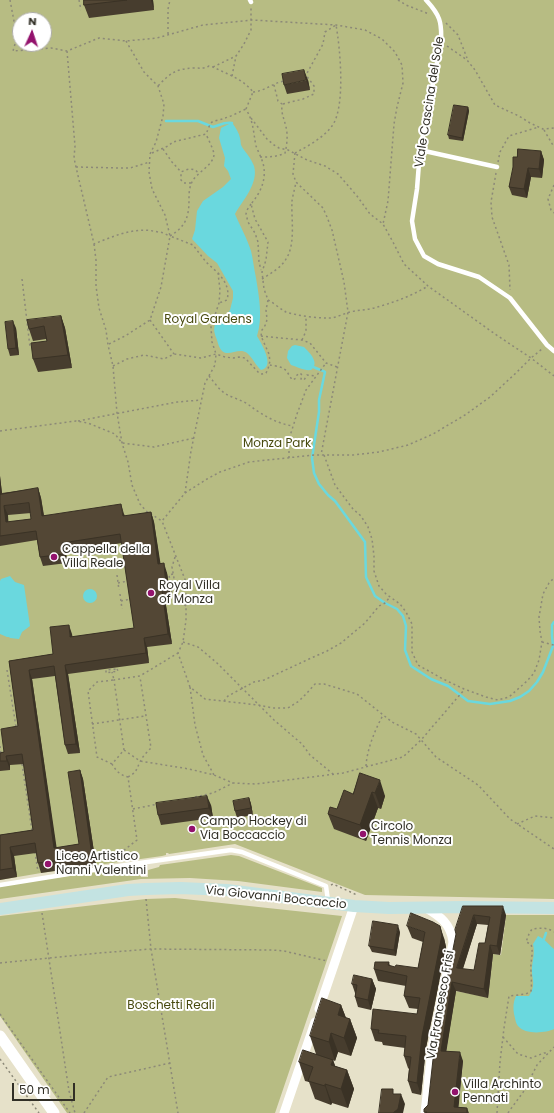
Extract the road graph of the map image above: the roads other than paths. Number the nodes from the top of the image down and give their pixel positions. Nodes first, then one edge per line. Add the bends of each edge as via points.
1 (426, 0) edge
2 (420, 150) junction
3 (497, 167) road end
4 (554, 344) edge
5 (547, 345) junction
6 (554, 351) edge
7 (0, 885) edge
8 (356, 900) junction
9 (328, 903) junction
10 (426, 908) junction
11 (554, 908) edge
12 (0, 909) edge
13 (0, 1036) edge
14 (54, 1113) edge
15 (284, 1113) edge
16 (425, 1113) edge

1 - 2 lane, Viale Cascina del Sole via 439,17 442,27
2 - 3 lane
2 - 5 lane, Viale Cascina del Sole via 412,221 415,239 424,256 438,264 479,277 510,298
4 - 5 lane
5 - 6 lane, Viale Cascina del Sole
7 - 9 lane via 231,850 242,852 326,886
8 - 9 main road, Via Giovanni Boccaccio
8 - 10 main road, Via Giovanni Boccaccio via 389,908
8 - 15 street
9 - 12 main road, Via Giovanni Boccaccio via 227,890 180,888 128,890
10 - 11 main road, Via Giovanni Boccaccio
10 - 16 street, Via Francesco Frisi via 445,922 452,934 453,942 432,1049
13 - 14 street

